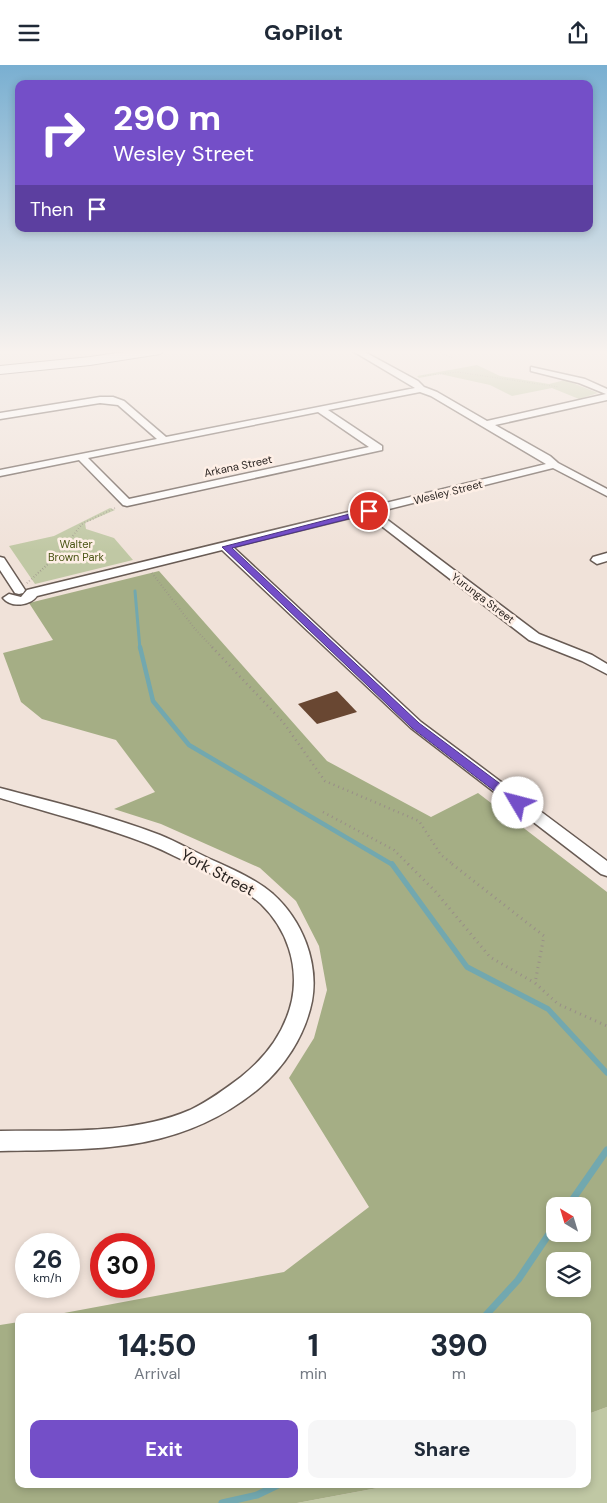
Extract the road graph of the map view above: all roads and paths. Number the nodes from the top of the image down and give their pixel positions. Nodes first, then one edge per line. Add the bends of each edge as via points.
1 (137, 417) edge
2 (278, 417) edge
3 (331, 417) edge
4 (473, 417) edge
5 (516, 417) edge
6 (485, 424) junction
7 (164, 440) junction
8 (82, 457) junction
9 (554, 465) junction
10 (0, 473) edge
11 (604, 489) edge
12 (108, 511) dead end
13 (369, 511) junction
14 (226, 547) junction
15 (0, 561) edge
16 (146, 565) junction
17 (15, 593) edge
18 (607, 670) edge
19 (0, 793) edge
20 (323, 811) dead end
21 (607, 870) edge
22 (535, 983) junction
23 (607, 1027) edge
24 (0, 1141) edge

1 - 7 street
2 - 7 street
3 - 8 street, Arkana Street via 378,448 126,503
4 - 6 street
5 - 6 street
6 - 9 street
7 - 8 street
8 - 10 street
9 - 11 street
9 - 13 street, Wesley Street
12 - 17 path via 82,524 58,555
13 - 14 street, Wesley Street
13 - 18 street, Yurunga Street via 534,637 587,658
14 - 16 street
14 - 21 street via 416,725
15 - 17 street
16 - 17 street
16 - 22 path via 195,629 284,722 325,781 419,821 441,855 544,935
19 - 24 street, York Street via 148,837 250,886 268,900 292,931 300,948 305,985 296,1026 267,1069 226,1103 202,1117 176,1127 120,1138
20 - 22 path via 394,850 435,891 490,957
22 - 23 path via 558,1004

